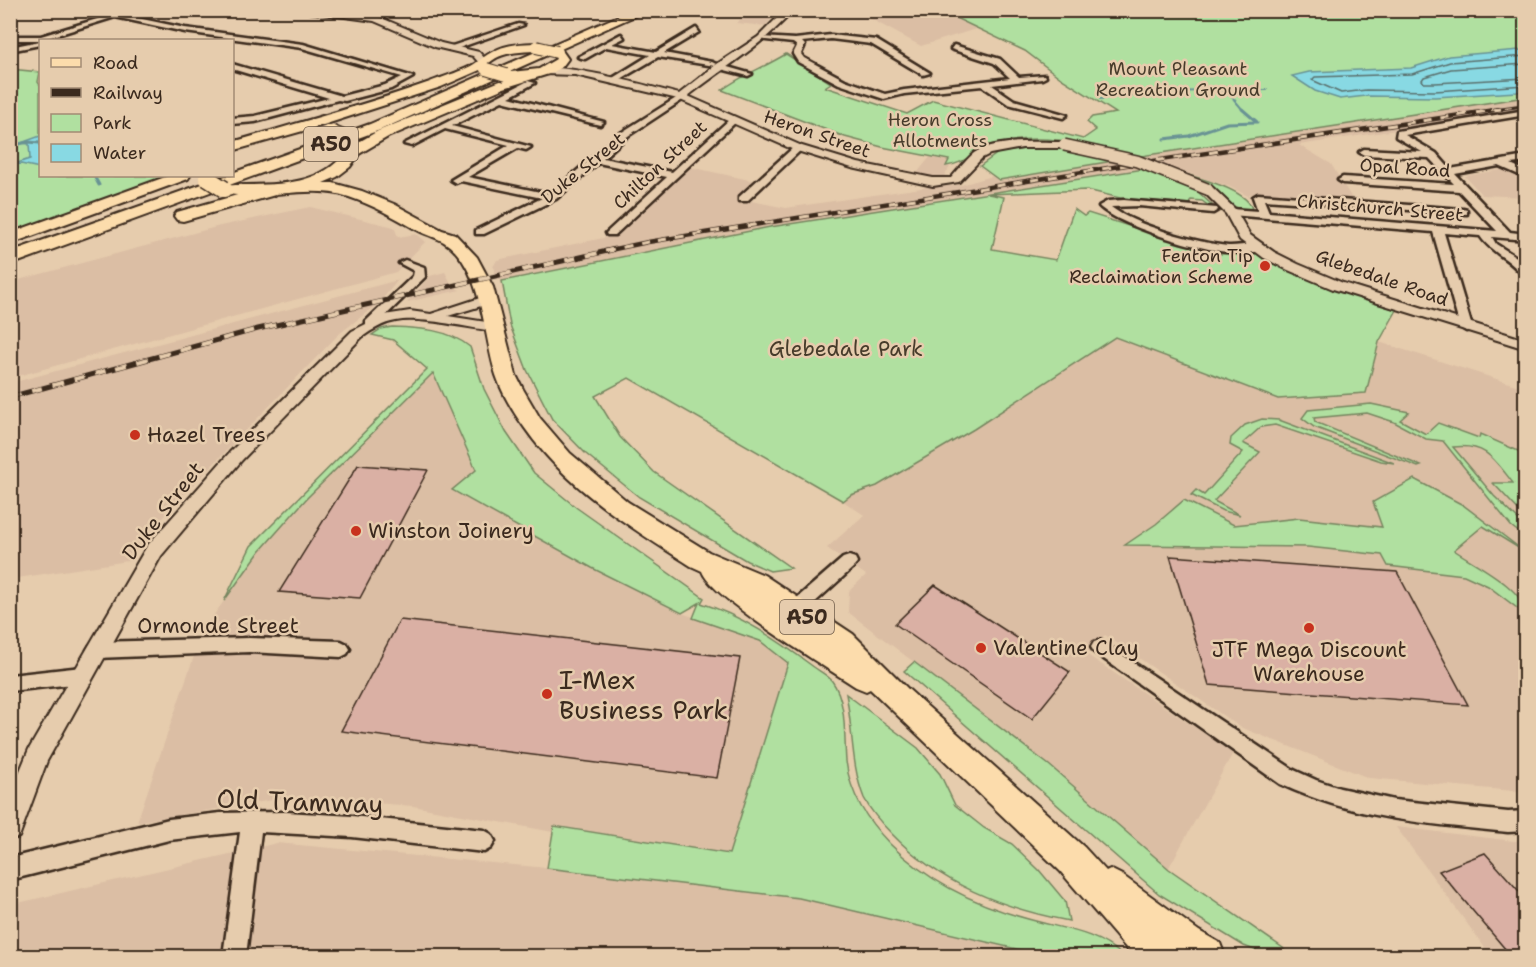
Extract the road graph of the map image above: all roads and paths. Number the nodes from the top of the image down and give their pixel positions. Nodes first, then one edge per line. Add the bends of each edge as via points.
1 (130, 10) edge
2 (298, 10) edge
3 (393, 10) edge
4 (613, 10) edge
5 (630, 10) edge
6 (790, 10) edge
7 (649, 12) edge
8 (115, 15) junction
9 (369, 18) junction
10 (520, 25) dead end
11 (696, 30) dead end
12 (621, 36) dead end
13 (10, 38) edge
14 (56, 38) edge
15 (761, 39) junction
16 (795, 41) junction
17 (39, 43) edge
18 (980, 44) dead end
19 (605, 45) junction
20 (954, 47) dead end
21 (450, 48) junction
22 (10, 49) edge
23 (512, 49) junction
24 (965, 50) junction
25 (468, 51) junction
26 (657, 54) junction
27 (560, 57) junction
28 (582, 57) dead end
29 (484, 65) junction
30 (716, 65) junction
31 (234, 66) edge
32 (575, 72) junction
33 (926, 73) dead end
34 (748, 74) dead end
35 (535, 76) junction
36 (1042, 77) dead end
37 (1016, 79) junction
38 (614, 81) junction
39 (985, 84) junction
40 (681, 97) junction
41 (336, 98) junction
42 (502, 98) junction
43 (1059, 105) dead end
44 (1052, 112) junction
45 (1526, 112) edge
46 (1063, 115) dead end
47 (733, 120) junction
48 (234, 121) edge
49 (600, 122) dead end
50 (446, 127) junction
51 (263, 136) junction
52 (409, 144) dead end
53 (234, 146) edge
54 (798, 148) junction
55 (350, 152) junction
56 (1364, 152) dead end
57 (1433, 155) junction
58 (594, 159) junction
59 (1526, 159) edge
60 (1500, 163) junction
61 (234, 172) edge
62 (1448, 172) junction
63 (673, 175) junction
64 (1526, 175) edge
65 (179, 177) edge
66 (207, 177) edge
67 (1343, 180) dead end
68 (226, 182) edge
69 (289, 188) junction
70 (1464, 188) junction
71 (1208, 189) joint
72 (269, 191) junction
73 (552, 197) junction
74 (743, 199) dead end
75 (1204, 207) dead end
76 (1231, 212) junction
77 (1457, 213) dead end
78 (1265, 215) junction
79 (1438, 230) junction
80 (480, 232) dead end
81 (611, 233) dead end
82 (1484, 234) junction
83 (1507, 236) junction
84 (1526, 237) edge
85 (10, 238) edge
86 (448, 238) junction
87 (1259, 248) junction
88 (10, 250) edge
89 (10, 259) edge
90 (405, 263) dead end
91 (10, 267) edge
92 (1526, 273) edge
93 (486, 300) junction
94 (430, 316) junction
95 (370, 324) junction
96 (494, 327) junction
97 (1466, 327) junction
98 (1526, 345) edge
99 (700, 559) junction
100 (849, 562) dead end
101 (796, 609) junction
102 (1100, 647) dead end
103 (341, 649) dead end
104 (96, 650) junction
105 (82, 675) junction
106 (10, 683) edge
107 (897, 698) junction
108 (1526, 821) edge
109 (252, 822) junction
110 (10, 828) edge
111 (484, 841) dead end
112 (1072, 859) junction
113 (10, 869) edge
114 (235, 957) edge
115 (1157, 957) edge
116 (1207, 957) edge

1 - 8 street
2 - 9 street
3 - 9 street
4 - 23 highway, A50 via 544,40
5 - 61 highway, A50 via 389,114
6 - 15 street
7 - 27 highway, A50
7 - 89 highway, A50 via 375,127
8 - 14 street
8 - 41 street via 185,30 303,46 409,77 351,98
9 - 21 street
10 - 21 street
11 - 26 street
12 - 19 street
13 - 14 street
15 - 16 street
15 - 30 street
16 - 33 street via 823,37 873,42
16 - 39 street via 801,45 797,54 801,60 880,98
17 - 22 street
18 - 24 street
19 - 26 street
19 - 28 street
20 - 24 street
21 - 25 street
23 - 25 street
23 - 27 main road, A50, bridge via 536,47
23 - 29 main road, A50 via 490,55
24 - 37 street via 997,62
25 - 29 street via 480,56
26 - 30 street
26 - 38 street
27 - 32 street
27 - 35 main road, A50
29 - 35 main road, A50, bridge via 506,75
29 - 51 main road, A50 via 436,84
30 - 34 street
30 - 40 street
31 - 41 street
32 - 35 street
32 - 38 street, Heron Street
35 - 42 street
35 - 55 main road, A50 via 488,89 382,134
36 - 37 street
37 - 39 street
38 - 40 street, Heron Street
39 - 44 street via 1011,102
40 - 47 street, Heron Street
40 - 58 street, Duke Street
41 - 48 street
42 - 49 street
42 - 50 street
43 - 44 street
44 - 46 street
45 - 57 street via 1400,133
47 - 54 street, Heron Street
47 - 63 street, Chilton Street
50 - 52 street
50 - 73 street via 521,146 455,180
51 - 53 main road, A50
51 - 55 main road, A50, bridge via 298,131 330,133
54 - 71 street, Heron Street, bridge via 884,173 948,182 960,177 987,151 1022,145 1064,145 1098,150
54 - 74 street
55 - 69 main road, A50 via 325,176
55 - 86 main road, A50 via 351,174 359,183 440,225 447,230
56 - 57 street
57 - 62 street
58 - 63 street
58 - 73 street, Duke Street
59 - 60 street
60 - 62 street
60 - 64 street
62 - 70 street
63 - 81 street, Chilton Street
65 - 85 highway
66 - 68 main road, A50, bridge via 214,184
67 - 70 street, Opal Road
68 - 72 main road, A50
68 - 88 highway, A50
69 - 72 main road, A50
69 - 86 main road, A50 via 349,191
70 - 83 street
71 - 76 street, Glebedale Road
72 - 91 highway
73 - 80 street, Duke Street
75 - 87 street via 1117,202 1104,206 1107,212 1123,219 1210,246
76 - 78 street, Christchurch Street
76 - 87 street, Glebedale Road via 1245,237
77 - 78 street via 1258,197
78 - 79 street, Christchurch Street
79 - 82 street, Christchurch Street
79 - 97 street
82 - 83 street, Christchurch Street
82 - 92 street via 1492,246 1519,263
83 - 84 street, Christchurch Street
86 - 93 main road, A50 via 476,268
87 - 97 street, Glebedale Road via 1315,277
90 - 95 street, Duke Street via 420,269 419,277
93 - 94 street, Duke Street
93 - 96 main road, A50
94 - 95 street, Duke Street via 399,315
94 - 96 street, Duke Street
95 - 104 street, Duke Street via 199,498 154,551
96 - 99 main road, A50 via 512,389 555,451 619,508
97 - 98 street, Glebedale Road
99 - 101 main road, A50 via 755,582
99 - 107 main road, A50 via 739,594
100 - 101 street
101 - 107 main road, A50 via 843,642
102 - 108 street via 1287,777 1314,791 1385,809
103 - 104 street, Ormonde Street via 249,645
104 - 105 street, Duke Street
105 - 106 street
105 - 110 street, Duke Street via 38,757
107 - 112 main road, A50
109 - 111 street, Old Tramway via 319,824
109 - 113 street, Old Tramway via 167,830
109 - 114 street
112 - 115 main road, A50
112 - 116 main road, A50

